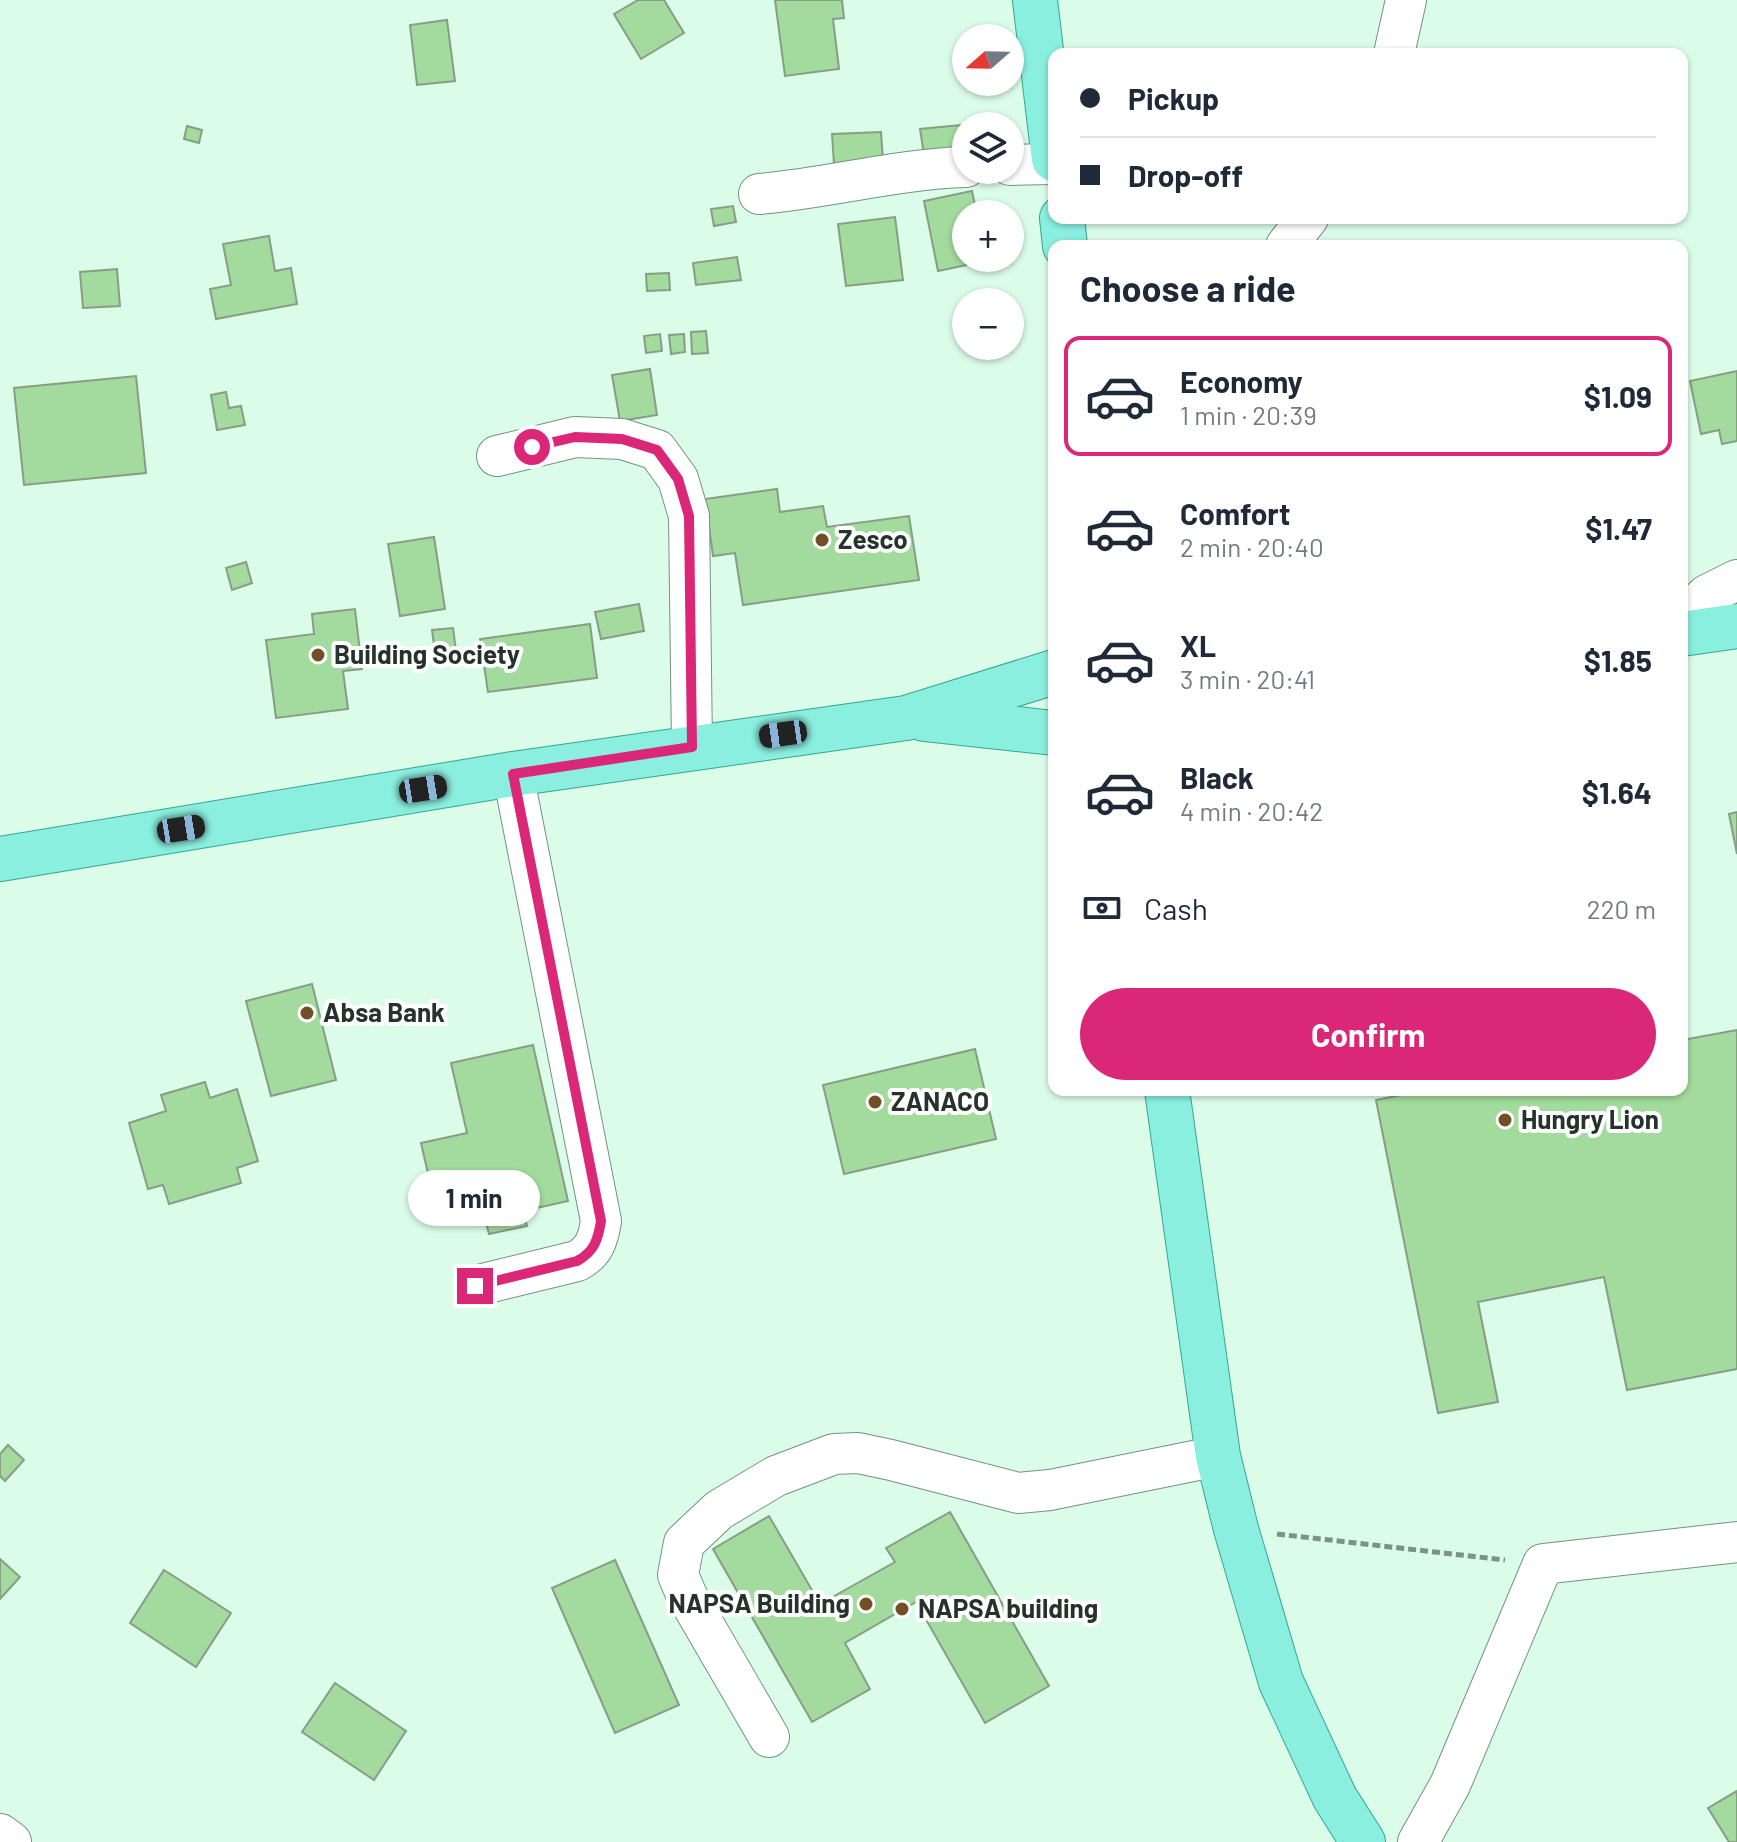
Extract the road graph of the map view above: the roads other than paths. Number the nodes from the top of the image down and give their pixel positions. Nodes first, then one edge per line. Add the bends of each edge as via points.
1 (1035, 0) edge
2 (1406, 0) edge
3 (1395, 48) edge
4 (1048, 110) edge
5 (1048, 162) edge
6 (1024, 164) edge
7 (952, 167) edge
8 (759, 194) dead end
9 (1303, 224) edge
10 (1291, 240) edge
11 (497, 456) dead end
12 (1737, 580) edge
13 (1688, 613) edge
14 (1737, 626) edge
15 (1688, 633) edge
16 (1048, 674) edge
17 (906, 718) junction
18 (1048, 732) edge
19 (692, 747) junction
20 (513, 774) junction
21 (0, 859) edge
22 (1168, 1096) edge
23 (475, 1286) dead end
24 (1218, 1456) junction
25 (1737, 1542) edge
26 (769, 1737) dead end
27 (0, 1834) edge
28 (11, 1842) edge
29 (1363, 1842) edge
30 (1418, 1842) edge

1 - 4 main road
2 - 3 street
5 - 6 street
7 - 8 street
9 - 10 street
11 - 19 street via 575,437 622,439 657,450 678,479 689,516
12 - 13 street via 1707,595
14 - 15 main road
16 - 17 main road
17 - 18 main road
17 - 19 main road
19 - 20 main road
20 - 21 main road
20 - 23 street via 601,1221 598,1240 577,1261
22 - 24 main road
24 - 26 street via 1018,1493 858,1453 834,1454 776,1476 719,1510 684,1543 678,1575
24 - 29 main road via 1281,1682 1335,1798
25 - 30 street via 1543,1564 1456,1773
27 - 28 street

